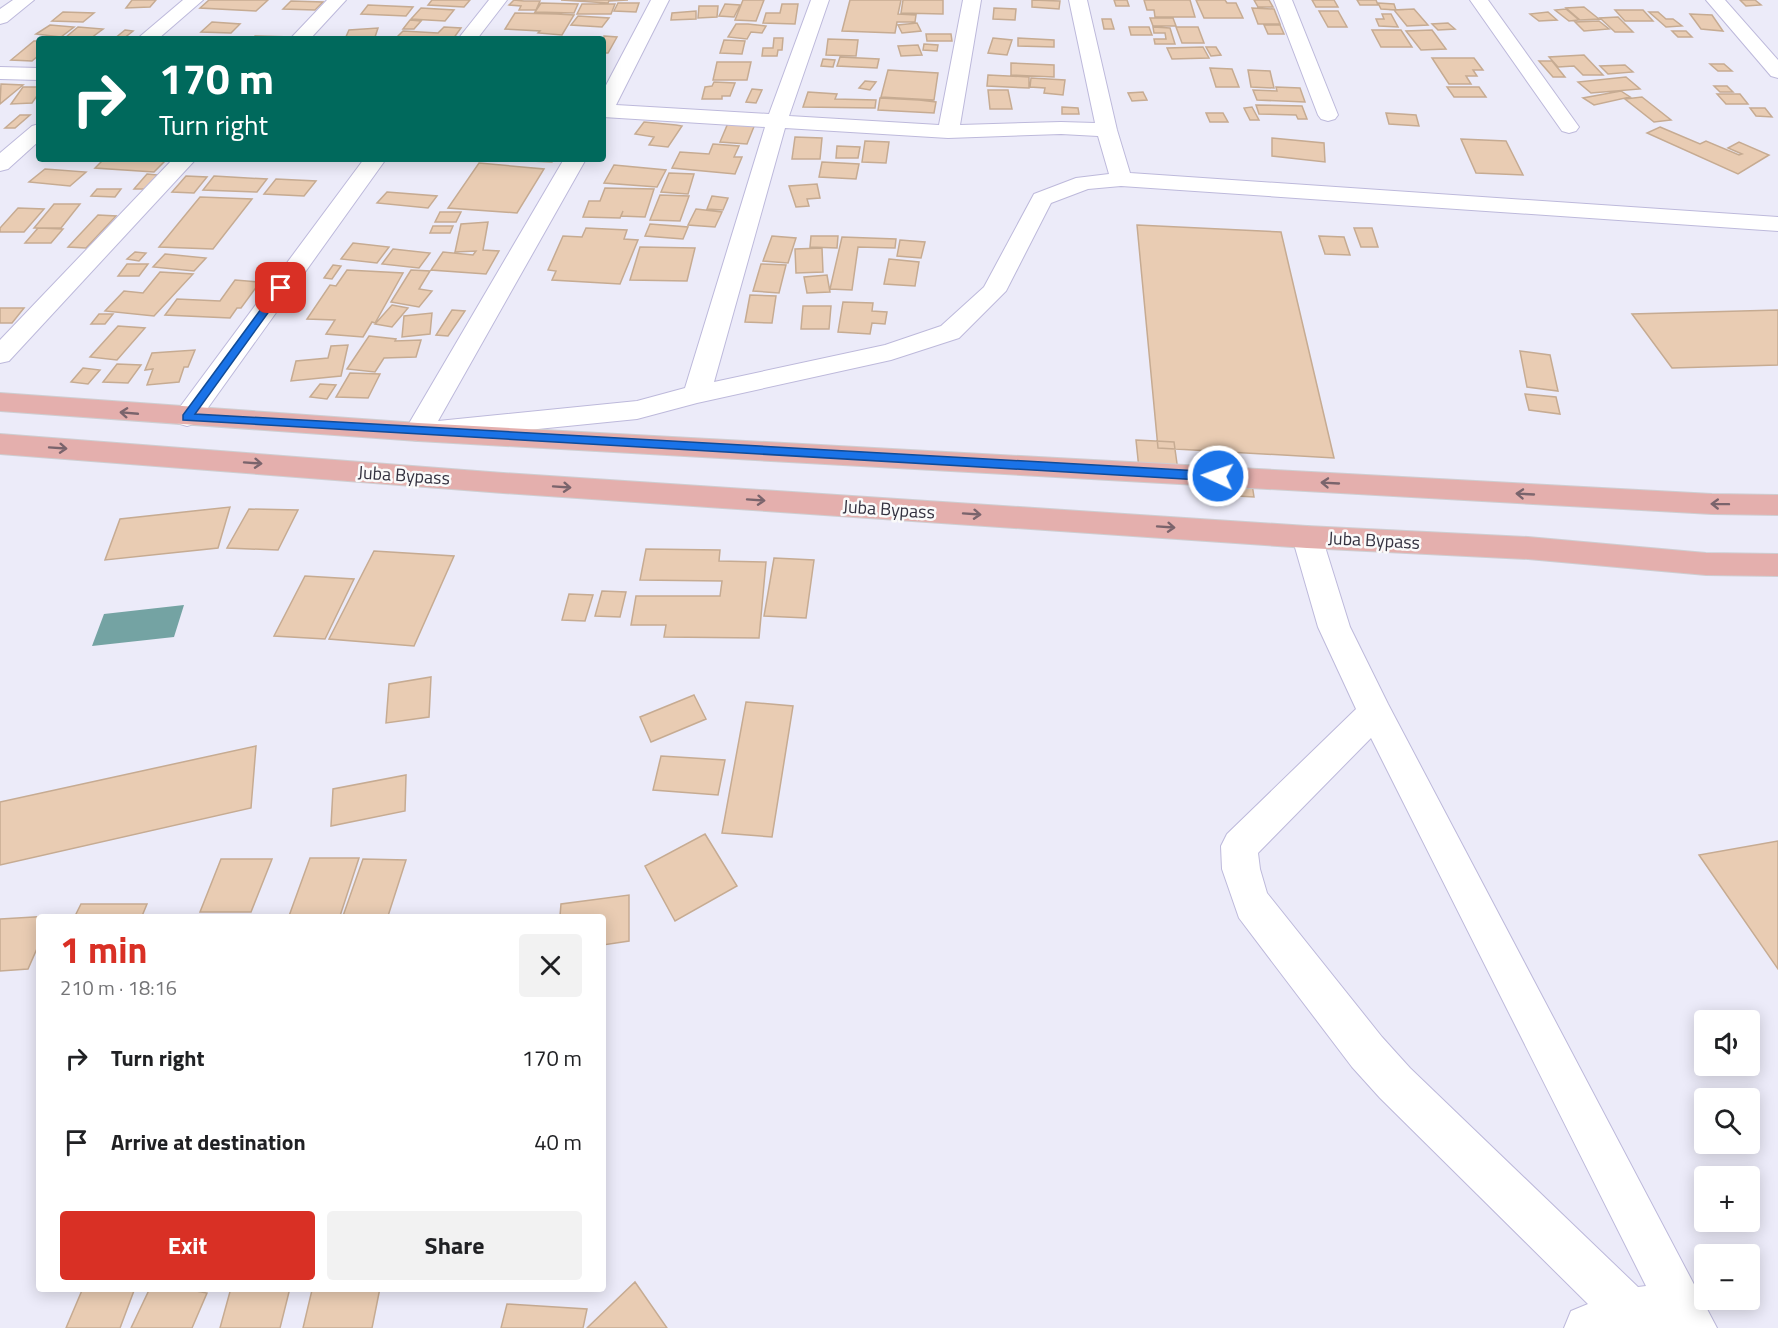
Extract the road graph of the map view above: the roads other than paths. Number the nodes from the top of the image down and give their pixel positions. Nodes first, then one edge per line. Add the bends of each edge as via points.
1 (25, 0) edge
2 (194, 0) edge
3 (337, 0) edge
4 (498, 0) edge
5 (660, 0) edge
6 (820, 0) edge
7 (972, 0) edge
8 (1078, 0) edge
9 (1283, 0) edge
10 (1479, 0) edge
11 (1715, 0) edge
12 (0, 18) edge
13 (150, 36) edge
14 (302, 36) edge
15 (469, 36) edge
16 (1778, 72) edge
17 (0, 73) edge
18 (36, 74) edge
19 (606, 104) edge
20 (606, 110) edge
21 (1328, 115) dead end
22 (777, 120) junction
23 (1569, 126) dead end
24 (1107, 130) junction
25 (948, 132) junction
26 (36, 133) edge
27 (182, 162) edge
28 (373, 162) edge
29 (573, 162) edge
30 (0, 164) edge
31 (1121, 178) junction
32 (1778, 224) edge
33 (0, 355) edge
34 (697, 394) junction
35 (0, 402) edge
36 (187, 417) junction
37 (418, 432) junction
38 (0, 444) edge
39 (1778, 505) edge
40 (1307, 537) junction
41 (1778, 565) edge
42 (1375, 712) junction
43 (1630, 1312) junction
44 (1687, 1316) edge
45 (1588, 1328) edge

1 - 12 street
2 - 13 street
3 - 14 street
4 - 15 street
5 - 19 street
6 - 22 street
7 - 25 street
8 - 24 street
9 - 21 street
10 - 23 street
11 - 16 street
17 - 18 street
20 - 22 street
22 - 25 street
22 - 34 street
24 - 25 street
24 - 31 street
26 - 30 street
27 - 33 street
28 - 36 street
29 - 37 street
31 - 32 street
31 - 34 street via 1084,183 1042,199 994,291 950,332 891,352
34 - 37 street via 636,410
36 -> 35 main road
36 - 37 main road
39 -> 37 main road via 1700,504
38 -> 40 main road, Juba Bypass via 503,483
40 - 41 main road, Juba Bypass via 1528,548 1706,564
40 - 42 street via 1334,627
42 - 43 street via 1240,846 1243,882 1253,905 1374,1060
42 - 44 street
43 - 44 street
43 - 45 street

